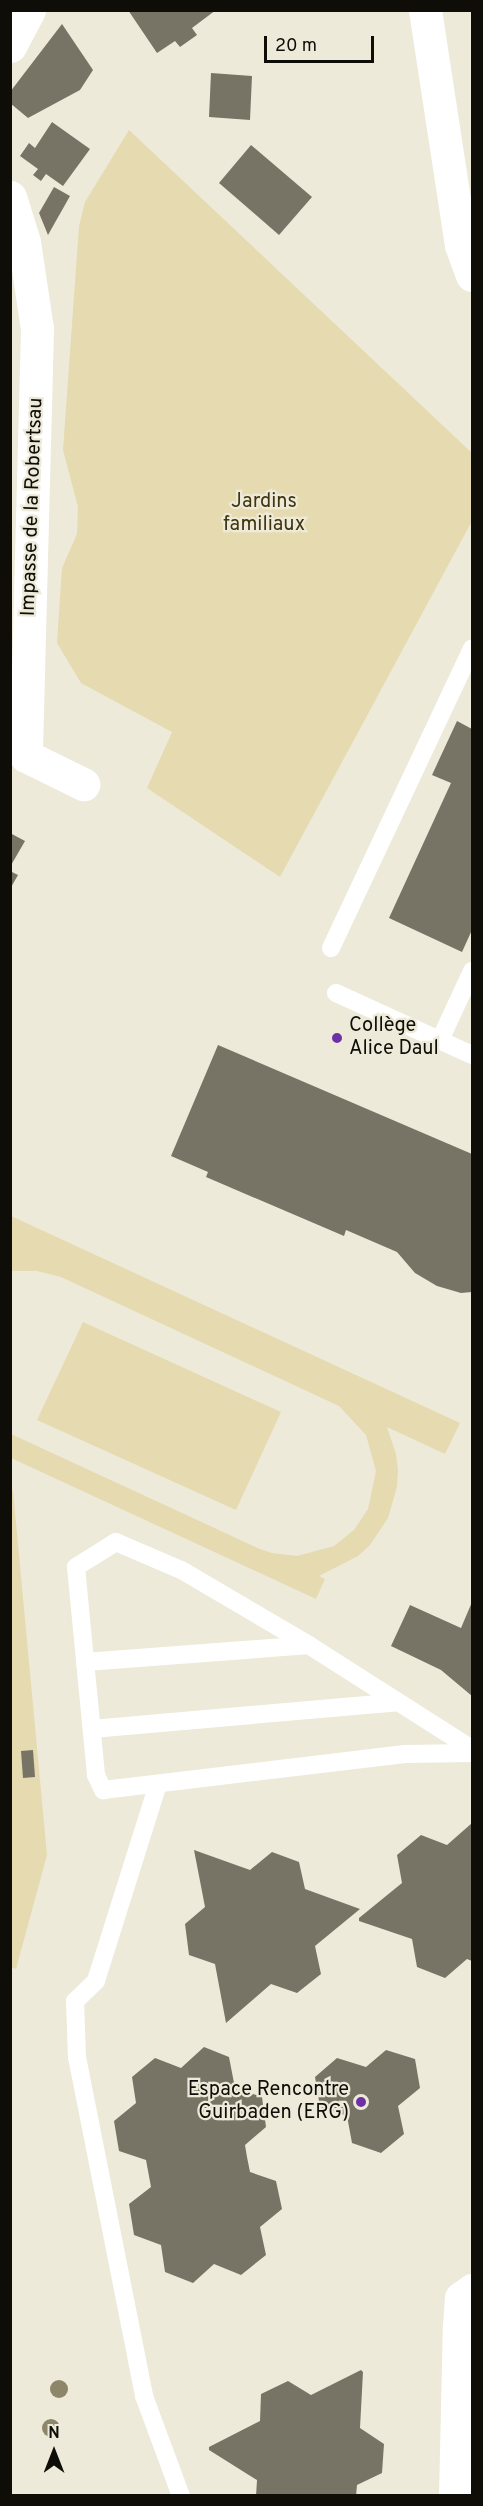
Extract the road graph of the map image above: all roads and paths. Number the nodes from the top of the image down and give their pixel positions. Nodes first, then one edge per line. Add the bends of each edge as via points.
1 (29, 10) edge
2 (425, 10) edge
3 (10, 46) edge
4 (10, 197) edge
5 (472, 275) edge
6 (472, 649) edge
7 (83, 784) dead end
8 (332, 948) dead end
9 (472, 971) edge
10 (336, 993) dead end
11 (440, 1040) junction
12 (472, 1055) edge
13 (309, 1645) junction
14 (85, 1662) junction
15 (398, 1702) junction
16 (92, 1729) junction
17 (472, 1751) edge
18 (158, 1784) junction
19 (472, 2290) edge
20 (465, 2397) edge
21 (181, 2496) edge
22 (455, 2496) edge

1 - 3 street
2 - 5 street via 461,245
4 - 7 street, Impasse de la Robertsau via 24,242 37,328 26,756
6 - 8 lane
9 - 11 lane
10 - 11 lane
11 - 12 lane
13 - 14 lane
13 - 14 lane via 181,1570 116,1542 76,1567
13 - 15 lane
14 - 16 lane
15 - 16 lane
15 - 17 lane
16 - 18 lane via 96,1775 103,1790
17 - 18 lane via 405,1754
18 - 21 lane via 96,1981 75,2001 77,2057 144,2396
19 - 20 street via 461,2298
20 - 22 street

